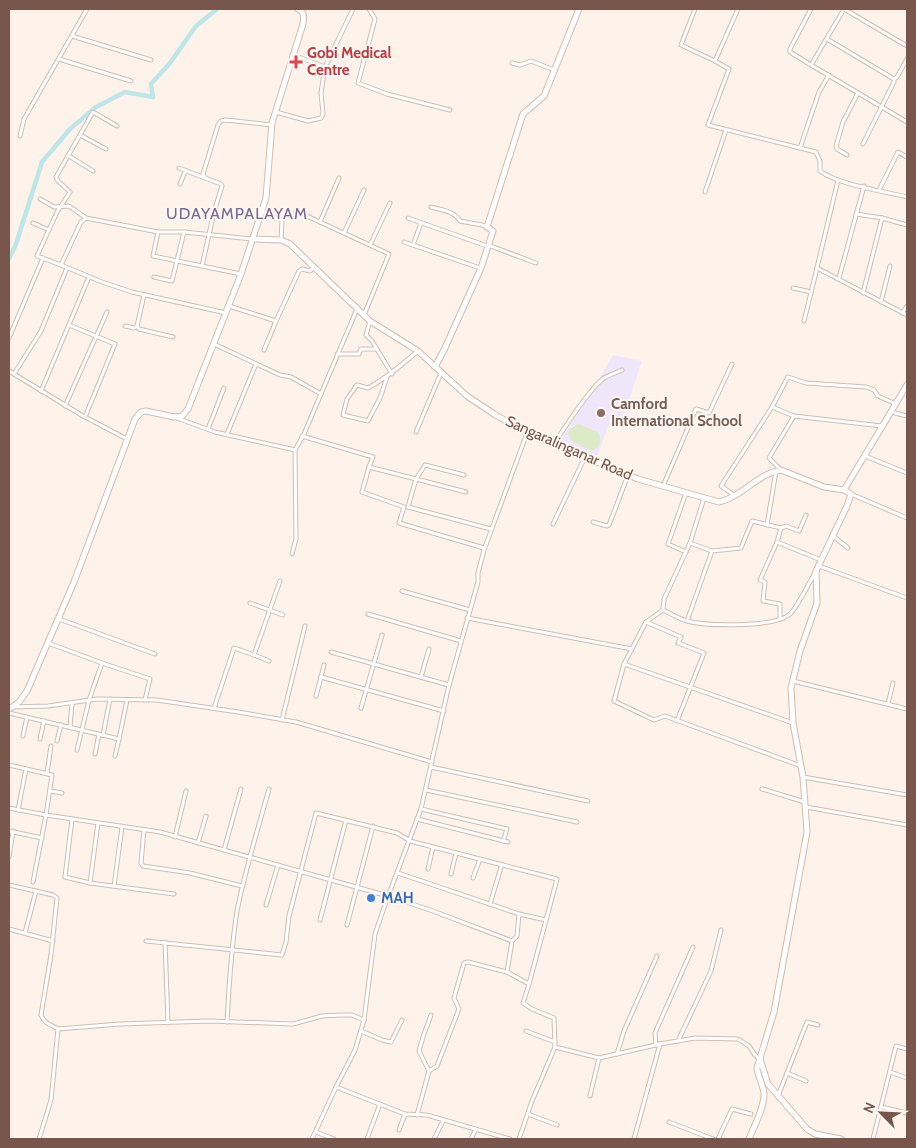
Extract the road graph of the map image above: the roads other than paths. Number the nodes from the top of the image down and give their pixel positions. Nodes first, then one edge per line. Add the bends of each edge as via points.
1 (87, 9) edge
2 (302, 9) edge
3 (353, 9) edge
4 (369, 9) edge
5 (579, 9) edge
6 (695, 9) edge
7 (738, 9) edge
8 (811, 9) edge
9 (844, 9) edge
10 (72, 36) junction
11 (827, 39) junction
12 (907, 46) edge
13 (293, 55) junction
14 (59, 59) junction
15 (907, 59) edge
16 (151, 60) dead end
17 (715, 61) junction
18 (512, 63) dead end
19 (811, 65) junction
20 (325, 67) junction
21 (554, 70) junction
22 (829, 75) junction
23 (894, 79) junction
24 (131, 81) dead end
25 (858, 93) junction
26 (881, 106) junction
27 (450, 110) dead end
28 (275, 112) junction
29 (907, 122) edge
30 (272, 125) junction
31 (117, 126) dead end
32 (726, 130) junction
33 (80, 135) junction
34 (20, 136) dead end
35 (862, 144) dead end
36 (800, 148) junction
37 (106, 149) dead end
38 (847, 155) dead end
39 (69, 156) junction
40 (907, 157) edge
41 (179, 168) dead end
42 (94, 171) dead end
43 (187, 171) junction
44 (205, 178) junction
45 (339, 178) dead end
46 (838, 180) junction
47 (180, 184) dead end
48 (864, 186) junction
49 (364, 190) dead end
50 (880, 190) junction
51 (705, 192) dead end
52 (907, 197) edge
53 (40, 199) dead end
54 (390, 203) dead end
55 (62, 207) junction
56 (432, 207) dead end
57 (296, 211) dead end
58 (261, 212) junction
59 (856, 214) junction
60 (86, 218) junction
61 (408, 218) dead end
62 (882, 218) junction
63 (320, 222) junction
64 (33, 223) dead end
65 (421, 223) junction
66 (907, 225) edge
67 (487, 226) junction
68 (49, 230) junction
69 (158, 232) junction
70 (184, 232) junction
71 (344, 233) junction
72 (209, 234) junction
73 (253, 239) junction
74 (281, 240) junction
75 (404, 242) dead end
76 (370, 245) junction
77 (412, 245) junction
78 (488, 246) junction
79 (43, 258) junction
80 (178, 261) junction
81 (536, 263) dead end
82 (61, 265) junction
83 (202, 266) junction
84 (314, 266) junction
85 (890, 266) dead end
86 (67, 268) junction
87 (481, 268) junction
88 (817, 268) junction
89 (241, 274) junction
90 (154, 276) dead end
91 (89, 277) junction
92 (839, 278) junction
93 (793, 288) dead end
94 (811, 292) junction
95 (863, 293) junction
96 (144, 295) junction
97 (881, 302) junction
98 (229, 306) junction
99 (907, 306) edge
100 (357, 308) junction
101 (107, 312) dead end
102 (226, 313) junction
103 (902, 313) junction
104 (364, 315) junction
105 (907, 315) edge
106 (276, 321) junction
107 (370, 321) junction
108 (804, 321) dead end
109 (69, 325) junction
110 (124, 326) dead end
111 (137, 326) junction
112 (96, 336) junction
113 (173, 337) dead end
114 (9, 338) edge
115 (214, 344) junction
116 (376, 349) junction
117 (264, 350) dead end
118 (418, 352) junction
119 (337, 354) junction
120 (256, 364) junction
121 (732, 364) dead end
122 (435, 366) junction
123 (622, 370) dead end
124 (9, 371) edge
125 (441, 372) junction
126 (14, 374) junction
127 (392, 374) junction
128 (386, 378) junction
129 (907, 385) edge
130 (224, 388) dead end
131 (40, 391) junction
132 (905, 393) edge
133 (321, 394) junction
134 (896, 404) junction
135 (65, 406) junction
136 (772, 407) junction
137 (891, 412) junction
138 (794, 416) junction
139 (907, 416) edge
140 (85, 417) junction
141 (174, 417) junction
142 (882, 426) junction
143 (208, 429) junction
144 (416, 432) dead end
145 (527, 433) junction
146 (227, 434) junction
147 (302, 436) junction
148 (127, 439) junction
149 (554, 444) junction
150 (295, 450) junction
151 (864, 456) junction
152 (584, 457) junction
153 (369, 467) junction
154 (778, 470) junction
155 (907, 473) edge
156 (464, 474) dead end
157 (628, 475) junction
158 (416, 479) junction
159 (663, 486) junction
160 (844, 490) junction
161 (466, 492) dead end
162 (686, 493) junction
163 (851, 494) junction
164 (735, 496) junction
165 (704, 498) junction
166 (406, 507) junction
167 (806, 515) dead end
168 (907, 518) edge
169 (593, 522) dead end
170 (553, 524) dead end
171 (767, 525) junction
172 (781, 528) junction
173 (491, 530) junction
174 (833, 536) junction
175 (777, 542) junction
176 (690, 543) junction
177 (484, 548) junction
178 (848, 548) dead end
179 (712, 551) junction
180 (686, 552) junction
181 (292, 554) dead end
182 (819, 565) junction
183 (280, 581) dead end
184 (402, 590) dead end
185 (907, 598) edge
186 (250, 603) dead end
187 (270, 610) junction
188 (470, 610) junction
189 (663, 610) junction
190 (368, 614) dead end
191 (284, 615) dead end
192 (58, 618) junction
193 (467, 618) junction
194 (780, 619) junction
195 (687, 621) junction
196 (646, 622) junction
197 (305, 626) dead end
198 (382, 635) dead end
199 (461, 641) junction
200 (48, 643) junction
201 (429, 649) dead end
202 (632, 649) junction
203 (331, 652) dead end
204 (155, 654) dead end
205 (254, 655) junction
206 (269, 661) dead end
207 (102, 663) junction
208 (374, 664) junction
209 (624, 664) junction
210 (324, 665) dead end
211 (321, 677) junction
212 (421, 677) junction
213 (792, 681) junction
214 (893, 683) dead end
215 (449, 685) junction
216 (691, 687) junction
217 (367, 690) junction
218 (316, 696) dead end
219 (110, 699) junction
220 (89, 700) junction
221 (127, 700) junction
222 (145, 700) junction
223 (72, 702) junction
224 (888, 704) junction
225 (11, 708) edge
226 (214, 708) junction
227 (361, 708) dead end
228 (907, 709) edge
229 (444, 711) junction
230 (9, 713) edge
231 (27, 717) junction
232 (282, 720) junction
233 (44, 721) junction
234 (677, 721) junction
235 (793, 723) junction
236 (61, 725) junction
237 (70, 727) junction
238 (82, 730) junction
239 (101, 734) junction
240 (23, 736) dead end
241 (40, 739) dead end
242 (119, 739) junction
243 (57, 742) dead end
244 (52, 746) dead end
245 (78, 750) dead end
246 (95, 754) dead end
247 (114, 756) dead end
248 (432, 762) junction
249 (9, 765) edge
250 (801, 766) junction
251 (431, 767) junction
252 (26, 769) junction
253 (9, 770) edge
254 (47, 773) junction
255 (803, 777) junction
256 (241, 789) dead end
257 (269, 789) dead end
258 (762, 789) dead end
259 (426, 790) junction
260 (50, 791) junction
261 (186, 792) dead end
262 (62, 793) dead end
263 (907, 795) edge
264 (588, 801) dead end
265 (805, 805) junction
266 (9, 808) edge
267 (421, 809) junction
268 (18, 810) junction
269 (46, 815) junction
270 (206, 816) dead end
271 (72, 819) junction
272 (418, 819) junction
273 (346, 820) junction
274 (577, 822) dead end
275 (98, 823) junction
276 (907, 824) edge
277 (373, 826) junction
278 (122, 827) junction
279 (144, 830) junction
280 (11, 831) edge
281 (175, 837) junction
282 (42, 838) junction
283 (503, 841) junction
284 (410, 842) junction
285 (508, 842) dead end
286 (198, 843) junction
287 (433, 847) junction
288 (224, 850) junction
289 (456, 853) junction
290 (9, 857) edge
291 (250, 857) junction
292 (480, 859) junction
293 (502, 864) junction
294 (278, 865) junction
295 (428, 869) dead end
296 (300, 871) junction
297 (398, 873) junction
298 (451, 874) dead end
299 (474, 878) dead end
300 (330, 880) junction
301 (33, 882) dead end
302 (90, 883) junction
303 (114, 886) junction
304 (242, 886) junction
305 (9, 887) edge
306 (357, 887) junction
307 (36, 891) junction
308 (174, 894) dead end
309 (388, 896) junction
310 (490, 904) junction
311 (266, 905) dead end
312 (520, 914) junction
313 (320, 920) dead end
314 (546, 920) junction
315 (347, 925) dead end
316 (9, 929) edge
317 (721, 930) dead end
318 (25, 933) junction
319 (52, 941) junction
320 (146, 941) dead end
321 (512, 941) junction
322 (165, 942) junction
323 (693, 947) dead end
324 (232, 949) junction
325 (658, 956) dead end
326 (507, 972) junction
327 (529, 984) junction
328 (431, 1015) dead end
329 (364, 1020) junction
330 (402, 1020) dead end
331 (227, 1022) junction
332 (168, 1023) junction
333 (818, 1024) dead end
334 (58, 1029) junction
335 (526, 1030) dead end
336 (361, 1031) junction
337 (677, 1041) junction
338 (554, 1042) junction
339 (658, 1044) junction
340 (555, 1047) junction
341 (907, 1049) edge
342 (618, 1054) junction
343 (599, 1058) junction
344 (759, 1059) junction
345 (428, 1071) junction
346 (890, 1072) junction
347 (787, 1073) junction
348 (907, 1078) edge
349 (806, 1082) dead end
350 (336, 1087) junction
351 (590, 1096) dead end
352 (778, 1096) junction
353 (380, 1104) junction
354 (881, 1107) junction
355 (907, 1113) edge
356 (405, 1114) junction
357 (528, 1114) junction
358 (751, 1114) dead end
359 (417, 1115) junction
360 (443, 1121) junction
361 (669, 1122) dead end
362 (557, 1125) dead end
363 (476, 1128) junction
364 (400, 1130) dead end
365 (316, 1132) junction
366 (39, 1139) edge
367 (312, 1139) edge
368 (334, 1139) edge
369 (367, 1139) edge
370 (434, 1139) edge
371 (471, 1139) edge
372 (510, 1139) edge
373 (519, 1139) edge
374 (634, 1139) edge
375 (713, 1139) edge
376 (718, 1139) edge
377 (749, 1139) edge
378 (841, 1139) edge
379 (873, 1139) edge

1 - 10 street
2 - 13 street via 303,24
3 - 20 street
4 - 27 street via 375,19 358,83 386,94
5 - 21 street
6 - 17 street via 681,45
7 - 17 street
8 - 19 street via 790,52
9 - 11 street
9 - 12 street
10 - 14 street
10 - 16 street
11 - 19 street
11 - 23 street
13 - 20 street
13 - 28 street
14 - 24 street
14 - 34 street via 24,119
15 - 23 street
17 - 32 street via 729,69 708,125
18 - 21 street via 520,65 531,61
19 - 22 street
20 - 28 street via 321,118 308,121
21 - 67 street via 544,96 523,114
22 - 25 street
22 - 36 street via 819,92
23 - 26 street
25 - 26 street
25 - 38 street via 843,122 836,146
26 - 29 street
26 - 35 street
28 - 30 street
30 - 44 street via 220,122 203,173
30 - 58 street via 266,198
31 - 33 street via 93,112
32 - 36 street
32 - 51 street
33 - 37 street
33 - 39 street
36 - 46 street via 816,152 820,171
39 - 42 street
39 - 55 street via 56,177 70,192
40 - 50 street via 898,152
41 - 43 street
43 - 44 street
43 - 47 street
44 - 72 street via 222,185
45 - 63 street
46 - 48 street
46 - 88 street
48 - 50 street
48 - 59 street
49 - 71 street
50 - 52 street
53 - 55 street via 54,207
54 - 76 street
55 - 60 street via 69,206
55 - 68 street
56 - 67 street via 454,213 460,221
57 - 63 street
58 - 73 street
58 - 74 street via 282,220
59 - 62 street
59 - 92 street
60 - 69 street
60 - 82 street via 81,222
61 - 65 street
62 - 66 street
62 - 95 street
63 - 71 street
64 - 68 street
65 - 77 street
65 - 78 street
67 - 78 street via 493,232
68 - 79 street via 37,256
69 - 70 street
69 - 80 street via 153,256
70 - 72 street
70 - 80 street
71 - 76 street
72 - 73 street
72 - 83 street
73 - 74 street
73 - 89 street
74 - 84 street, Sangaralinganar Road
75 - 77 street
76 - 104 street via 389,254
77 - 87 street
78 - 81 street
78 - 87 street
79 - 82 street
79 - 114 street
80 - 83 street
80 - 90 street via 172,281
82 - 86 street
83 - 89 street
84 - 100 street, Sangaralinganar Road
84 - 106 street via 310,270 299,271
85 - 97 street
86 - 91 street
86 - 126 street via 41,331
87 - 122 street
88 - 92 street
88 - 94 street
89 - 98 street
91 - 96 street
91 - 109 street
92 - 95 street
93 - 94 street
94 - 108 street
95 - 97 street
96 - 102 street
96 - 111 street
97 - 103 street
98 - 102 street
98 - 106 street
99 - 103 street
100 - 104 street, Sangaralinganar Road
100 - 119 street
101 - 112 street
102 - 115 street
103 - 105 street
104 - 107 street, Sangaralinganar Road
106 - 117 street
107 - 116 street via 366,335
107 - 118 street, Sangaralinganar Road
109 - 112 street
109 - 131 street
110 - 111 street
111 - 113 street
112 - 135 street
112 - 140 street via 115,344
115 - 120 street
115 - 141 street via 185,413
116 - 119 street via 361,349 359,354
116 - 127 street
118 - 122 street, Sangaralinganar Road
118 - 127 street
119 - 133 street
120 - 133 street
120 - 146 street
121 - 159 street via 709,413 696,409
122 - 125 street, Sangaralinganar Road
123 - 149 street via 598,384
124 - 126 street
125 - 144 street
125 - 145 street, Sangaralinganar Road via 467,396
126 - 131 street
127 - 128 street
128 - 128 street via 368,421 343,415 347,399 358,385 368,388
129 - 132 street
130 - 143 street
131 - 135 street
132 - 134 street
133 - 147 street
134 - 136 street via 866,387 806,383 788,377
134 - 137 street
135 - 140 street
136 - 138 street
136 - 164 street via 722,486
137 - 139 street
137 - 142 street
138 - 142 street
138 - 154 street via 769,458
140 - 148 street
141 - 143 street
141 - 148 street via 141,412
142 - 151 street
143 - 146 street
145 - 149 street, Sangaralinganar Road
145 - 173 street
146 - 150 street
147 - 150 street
147 - 153 street via 373,457
148 - 192 street
149 - 152 street, Sangaralinganar Road
150 - 181 street via 296,538
151 - 155 street
151 - 160 street
152 - 157 street, Sangaralinganar Road
152 - 170 street
153 - 158 street
153 - 166 street via 362,492
154 - 160 street via 824,487
154 - 164 street, Sangaralinganar Road
154 - 171 street
156 - 158 street via 425,465
157 - 159 street, Sangaralinganar Road
157 - 169 street via 609,524
158 - 161 street
158 - 166 street
159 - 162 street, Sangaralinganar Road
160 - 163 street
162 - 165 street, Sangaralinganar Road
162 - 180 street via 668,544
163 - 168 street
163 - 174 street
164 - 165 street, Sangaralinganar Road via 719,502
165 - 176 street
166 - 173 street
166 - 177 street via 399,523
167 - 172 street via 799,530 786,526
171 - 172 street
171 - 179 street via 752,522 741,548
172 - 175 street
173 - 177 street
174 - 178 street
174 - 182 street
175 - 182 street
175 - 194 street via 760,580 765,582 763,601 780,604
176 - 179 street
176 - 180 street
177 - 188 street
179 - 195 street
180 - 189 street via 664,599
182 - 185 street
182 - 194 street via 790,615
182 - 213 street via 817,603
183 - 187 street
184 - 188 street
186 - 187 street
187 - 191 street
187 - 205 street
188 - 193 street
189 - 195 street
189 - 196 street
190 - 199 street
192 - 200 street
192 - 204 street
193 - 199 street
193 - 202 street
194 - 195 street via 734,625
196 - 202 street
196 - 216 street via 681,637 678,643 704,653
197 - 232 street
198 - 208 street
199 - 215 street
200 - 207 street
200 - 225 street via 27,691
201 - 212 street
202 - 209 street
203 - 208 street
205 - 206 street
205 - 226 street via 234,648
207 - 220 street
207 - 222 street via 150,679
208 - 212 street
208 - 217 street
209 - 216 street
209 - 234 street via 614,701 654,720 665,716
210 - 211 street
211 - 217 street
211 - 218 street
212 - 215 street
213 - 224 street
213 - 235 street
214 - 224 street
215 - 229 street
216 - 234 street
216 - 235 street
217 - 227 street
217 - 229 street
219 - 220 street
219 - 221 street
219 - 239 street
220 - 223 street
220 - 238 street
221 - 222 street
221 - 242 street
222 - 226 street
223 - 225 street
223 - 237 street
224 - 228 street
226 - 232 street
229 - 248 street
230 - 231 street
231 - 233 street
231 - 240 street
232 - 248 street
233 - 236 street
233 - 241 street
234 - 250 street
235 - 250 street
236 - 237 street
236 - 243 street
237 - 238 street
238 - 239 street
238 - 245 street
239 - 242 street
239 - 246 street
242 - 247 street
244 - 254 street
248 - 251 street
249 - 252 street
249 - 253 street
250 - 255 street
251 - 259 street
251 - 264 street
252 - 254 street
252 - 268 street
254 - 260 street via 52,775
255 - 263 street
255 - 265 street
256 - 288 street
257 - 291 street
258 - 265 street
259 - 267 street
259 - 274 street
260 - 262 street
260 - 269 street
261 - 281 street
265 - 276 street
265 - 344 street via 807,832 774,1012
266 - 268 street
267 - 272 street
267 - 283 street via 507,829
268 - 269 street
269 - 271 street
269 - 282 street
270 - 286 street
271 - 275 street
271 - 302 street via 65,877
272 - 283 street
272 - 284 street
273 - 277 street
273 - 296 street via 316,812
273 - 300 street
275 - 278 street
275 - 302 street
277 - 284 street via 397,832
277 - 306 street
278 - 279 street
278 - 303 street
279 - 281 street
279 - 304 street via 143,866
280 - 282 street
280 - 290 street
281 - 286 street
282 - 301 street
283 - 285 street
284 - 287 street
284 - 297 street
286 - 288 street
287 - 289 street
287 - 295 street
288 - 291 street
289 - 292 street
289 - 298 street
291 - 294 street
291 - 304 street
292 - 293 street
292 - 299 street
293 - 310 street
293 - 314 street via 558,879
294 - 296 street
294 - 311 street
296 - 300 street
296 - 324 street via 282,955
297 - 309 street
297 - 310 street
300 - 306 street
300 - 313 street
302 - 303 street
303 - 308 street
304 - 324 street
305 - 307 street
306 - 309 street
306 - 315 street
307 - 318 street
307 - 319 street via 57,898
309 - 321 street
309 - 329 street via 375,934
310 - 312 street
312 - 314 street
312 - 321 street via 517,936
314 - 327 street
316 - 318 street
317 - 337 street via 711,972
318 - 319 street
319 - 334 street via 41,1015 43,1020
320 - 322 street
321 - 326 street
322 - 324 street
322 - 332 street
323 - 339 street via 655,1033
324 - 331 street
325 - 342 street via 624,1031
326 - 327 street
326 - 345 street via 464,963 454,998 459,1009 437,1066
327 - 338 street via 523,1003 554,1018
328 - 345 street via 419,1051
329 - 331 street via 352,1014 322,1016 292,1024
329 - 336 street
330 - 336 street via 391,1042
331 - 332 street
332 - 334 street
333 - 347 street via 807,1022
334 - 366 street via 51,1100
335 - 338 street
336 - 350 street
337 - 339 street
337 - 344 street via 738,1039 750,1046
338 - 340 street
339 - 342 street
339 - 374 street
340 - 343 street
340 - 357 street
341 - 346 street via 896,1046
342 - 343 street
343 - 351 street
344 - 352 street via 768,1084
344 - 377 street via 758,1078 765,1093
345 - 359 street
346 - 348 street
346 - 354 street
347 - 349 street
347 - 352 street
350 - 353 street
350 - 365 street
352 - 378 street via 807,1129
353 - 356 street
353 - 369 street
354 - 355 street
354 - 379 street
356 - 359 street
356 - 364 street
357 - 362 street
357 - 373 street
358 - 376 street via 732,1109
359 - 360 street
360 - 363 street
360 - 370 street
361 - 375 street
363 - 371 street
363 - 372 street
365 - 367 street
365 - 368 street

